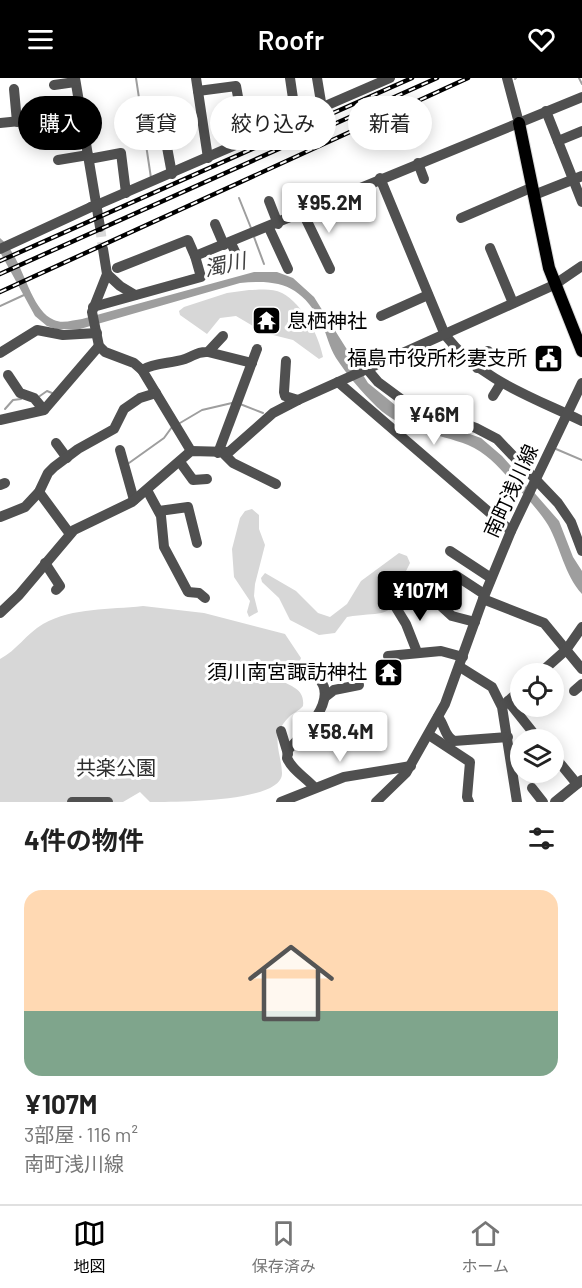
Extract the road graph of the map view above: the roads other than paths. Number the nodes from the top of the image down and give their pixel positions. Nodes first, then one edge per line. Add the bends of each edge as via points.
1 (196, 78) edge
2 (290, 78) edge
3 (317, 78) edge
4 (390, 78) edge
5 (507, 78) edge
6 (75, 80) edge
7 (54, 85) dead end
8 (14, 89) dead end
9 (198, 91) junction
10 (77, 96) edge
11 (238, 96) edge
12 (293, 96) edge
13 (320, 96) edge
14 (582, 97) edge
15 (336, 102) edge
16 (546, 111) junction
17 (17, 122) joint
18 (0, 123) edge
19 (519, 123) junction
20 (582, 131) edge
21 (558, 141) junction
22 (87, 150) edge
23 (167, 150) edge
24 (226, 150) edge
25 (88, 157) junction
26 (208, 158) junction
27 (58, 160) dead end
28 (418, 163) junction
29 (171, 174) junction
30 (380, 178) junction
31 (578, 178) edge
32 (424, 179) dead end
33 (534, 191) junction
34 (126, 193) junction
35 (269, 201) dead end
36 (582, 202) edge
37 (303, 213) junction
38 (461, 218) dead end
39 (215, 224) dead end
40 (274, 226) junction
41 (100, 227) tunnel mouth
42 (228, 244) junction
43 (490, 248) dead end
44 (0, 249) edge
45 (103, 249) tunnel mouth
46 (195, 256) junction
47 (238, 258) dead end
48 (582, 266) edge
49 (288, 269) dead end
50 (330, 269) dead end
51 (112, 271) junction
52 (554, 285) junction
53 (428, 295) junction
54 (135, 296) junction
55 (513, 303) junction
56 (92, 310) junction
57 (381, 316) dead end
58 (97, 332) junction
59 (445, 335) junction
60 (223, 336) dead end
61 (99, 346) junction
62 (257, 349) dead end
63 (488, 351) dead end
64 (582, 351) edge
65 (208, 352) junction
66 (0, 353) edge
67 (286, 361) dead end
68 (252, 363) junction
69 (477, 368) junction
70 (142, 370) junction
71 (364, 370) junction
72 (8, 375) dead end
73 (343, 380) junction
74 (501, 383) junction
75 (581, 388) edge
76 (156, 393) junction
77 (493, 396) dead end
78 (298, 400) junction
79 (44, 410) junction
80 (566, 413) junction
81 (0, 420) edge
82 (582, 421) edge
83 (56, 443) dead end
84 (120, 450) dead end
85 (191, 451) junction
86 (221, 453) junction
87 (67, 458) junction
88 (180, 462) junction
89 (207, 479) dead end
90 (534, 483) junction
91 (276, 484) dead end
92 (147, 490) junction
93 (39, 492) junction
94 (134, 500) junction
95 (159, 512) junction
96 (0, 517) edge
97 (511, 531) junction
98 (70, 534) junction
99 (197, 543) dead end
100 (450, 551) dead end
101 (582, 551) edge
102 (45, 563) junction
103 (455, 575) dead end
104 (491, 578) junction
105 (56, 590) dead end
106 (483, 597) junction
107 (205, 598) dead end
108 (440, 605) dead end
109 (395, 606) dead end
110 (0, 613) edge
111 (475, 622) junction
112 (582, 627) edge
113 (566, 650) junction
114 (417, 652) junction
115 (388, 656) dead end
116 (462, 662) junction
117 (551, 663) edge
118 (582, 669) edge
119 (288, 674) dead end
120 (358, 685) dead end
121 (325, 697) junction
122 (510, 699) edge
123 (505, 704) junction
124 (438, 717) junction
125 (529, 729) edge
126 (281, 731) dead end
127 (429, 735) junction
128 (508, 737) junction
129 (288, 754) junction
130 (411, 766) junction
131 (564, 766) edge
132 (579, 782) edge
133 (314, 788) junction
134 (532, 788) dead end
135 (73, 802) edge
136 (108, 802) edge
137 (281, 802) edge
138 (376, 802) edge
139 (470, 802) edge
140 (516, 802) edge
141 (543, 802) edge
142 (555, 802) edge

1 - 9 street
2 - 12 street
3 - 13 street
4 - 15 street
5 - 19 street
6 - 7 street
6 - 10 street
8 - 17 street
9 - 11 street via 236,86
9 - 26 street
14 - 16 street
16 - 19 street
16 - 21 street
17 - 18 street
19 - 28 street
19 - 33 main road
20 - 21 street
21 - 31 street
22 - 25 street
23 - 29 street
24 - 26 street
25 - 27 street
25 - 34 street via 121,153
25 - 41 street
26 - 29 street
28 - 30 street
28 - 32 street
29 - 34 street
30 - 37 street
30 - 53 street
31 - 33 street
31 - 36 street
33 - 38 street
33 - 52 main road
34 - 44 street
35 - 40 street
37 - 40 street
37 - 50 street
39 - 42 street
40 - 42 street
40 - 49 street
42 - 46 street
42 - 47 street
43 - 55 street
45 - 51 street
46 - 51 street via 188,240
46 - 54 street via 201,277
48 - 52 street
51 - 54 street via 120,286
51 - 56 street
52 - 55 street
52 - 64 main road
53 - 57 street
53 - 59 street
54 - 56 street
55 - 59 street
56 - 58 street
58 - 61 street
58 - 66 street via 63,335 37,330
59 - 69 street
59 - 71 street
60 - 65 street
61 - 70 street
61 - 79 street
62 - 68 street
63 - 69 street
65 - 68 street
65 - 70 street
67 - 78 street via 285,396
68 - 86 street via 224,423
69 - 74 street
70 - 76 street
71 - 73 street
71 - 90 street via 405,402 497,439
72 - 79 street via 20,393 34,398
73 - 78 street
73 - 97 street
74 - 77 street
74 - 80 street
75 - 80 street, 南町浅川線
76 - 85 street
76 - 87 street via 124,409 114,429
78 - 86 street via 273,413
79 - 81 street
80 - 82 street
80 - 90 street, 南町浅川線
83 - 87 street
84 - 94 street
85 - 86 street
85 - 88 street
86 - 91 street
87 - 93 street via 48,473
88 - 89 street via 193,480
88 - 92 street
90 - 97 street, 南町浅川線
90 - 101 street via 564,512
92 - 94 street
92 - 95 street
93 - 96 street via 25,507
93 - 98 street
94 - 98 street
95 - 99 street via 188,507
95 - 107 street via 164,547 183,586
97 - 104 street, 南町浅川線
98 - 102 street
100 - 104 street
102 - 105 street via 60,586
102 - 110 street
103 - 106 street
104 - 106 street, 南町浅川線
106 - 111 street, 南町浅川線
106 - 113 street via 544,623
108 - 111 street via 452,616
109 - 114 street
111 - 116 street, 南町浅川線
112 - 113 street
113 - 117 street
113 - 118 street
114 - 115 street
114 - 116 street via 441,651
116 - 123 street via 492,687
116 - 124 street, 南町浅川線
119 - 121 street via 304,668 312,672
120 - 121 street via 334,690
121 - 129 street via 321,714
122 - 123 street
123 - 125 street
123 - 128 street
124 - 127 street, 南町浅川線
124 - 128 street via 454,741
126 - 129 street
127 - 130 street, 南町浅川線
127 - 139 street via 470,762
128 - 140 street
129 - 133 street via 292,768
130 - 133 street via 368,772
130 - 138 street, 南町浅川線
131 - 132 street
132 - 142 street
133 - 137 street
134 - 141 street
135 - 136 street

